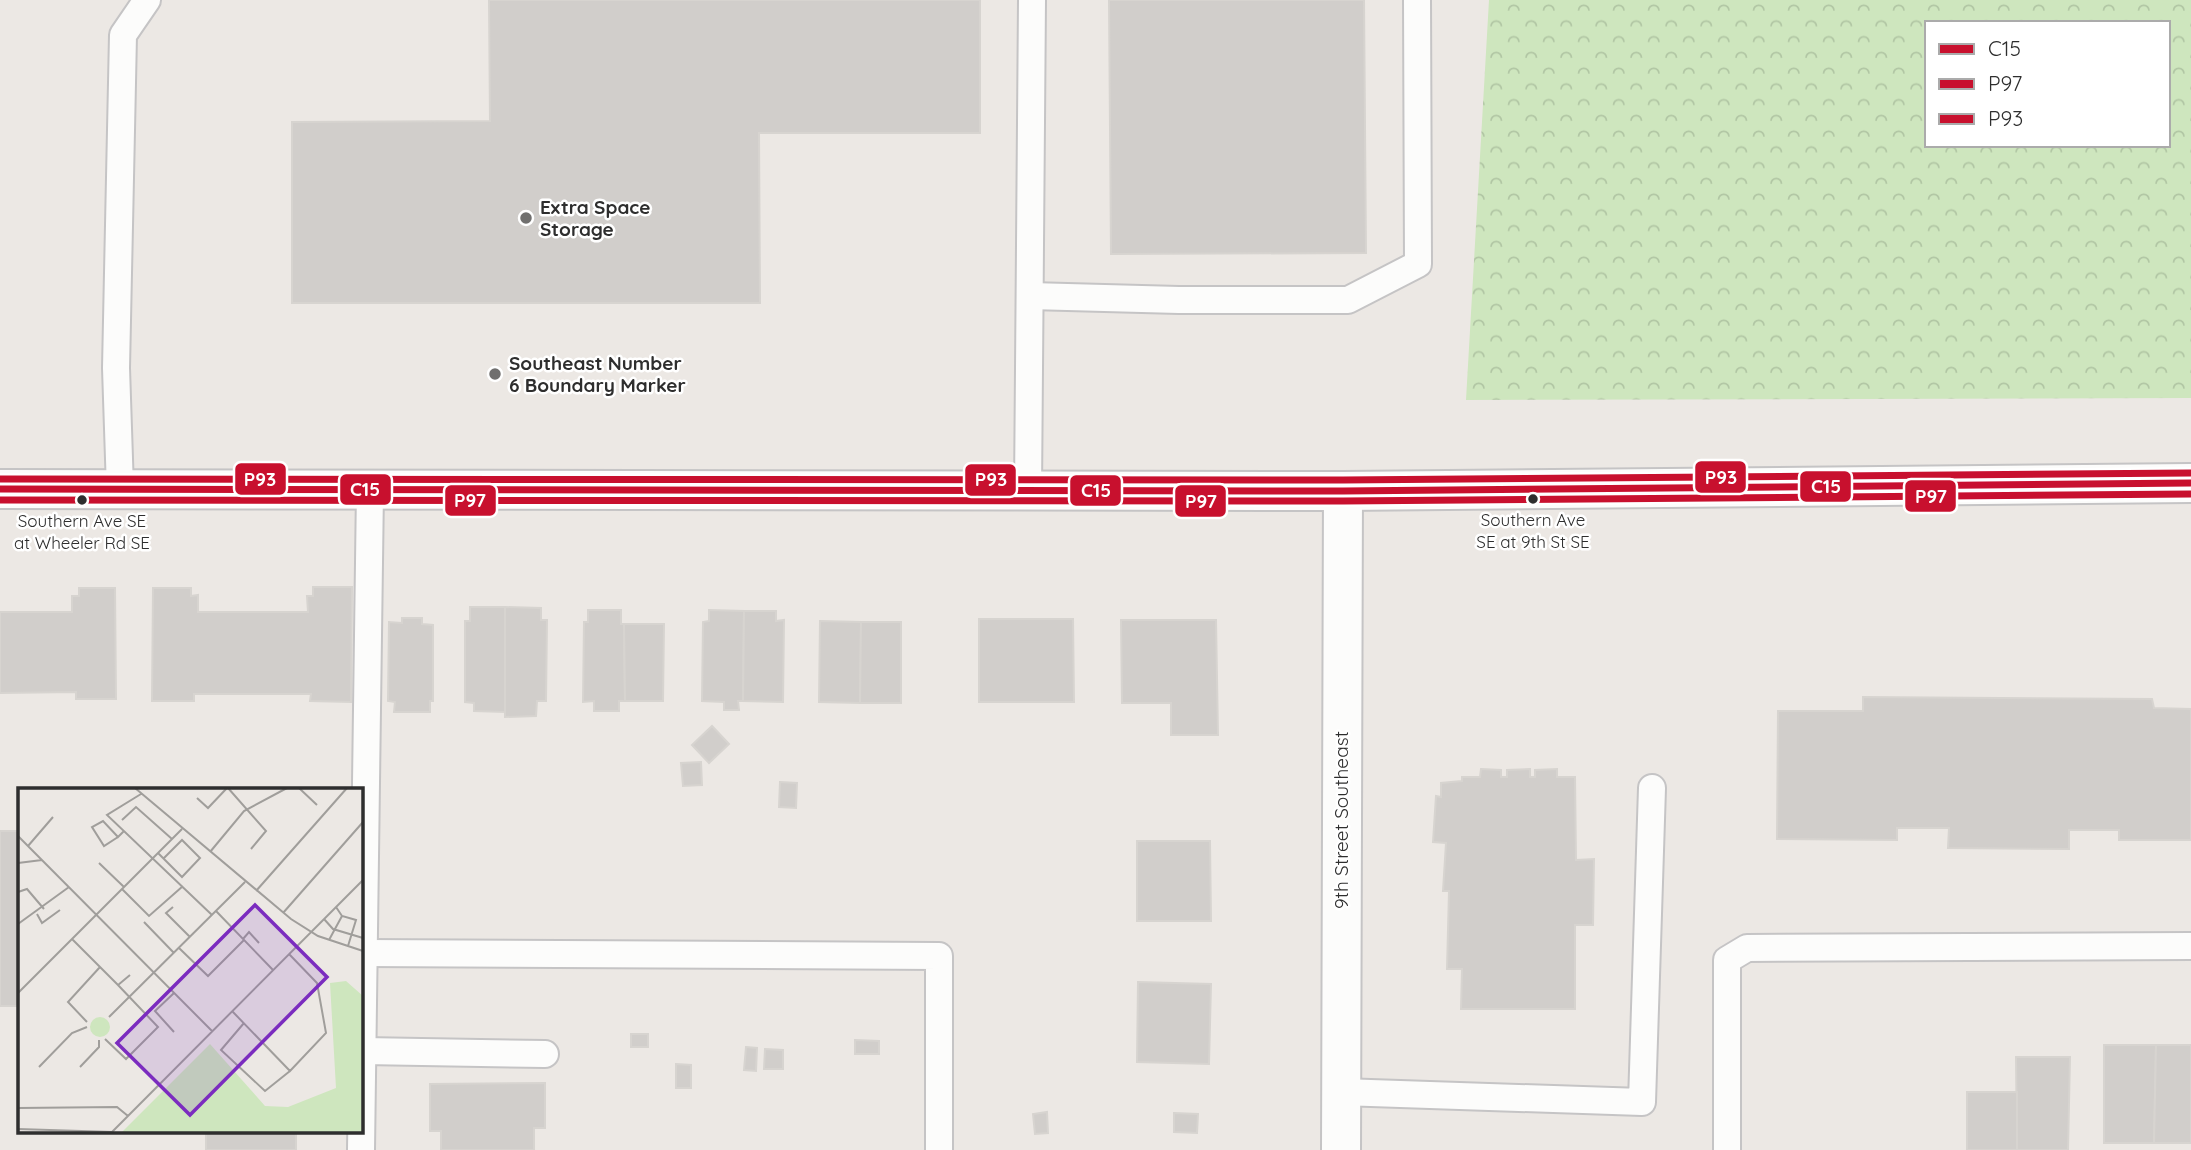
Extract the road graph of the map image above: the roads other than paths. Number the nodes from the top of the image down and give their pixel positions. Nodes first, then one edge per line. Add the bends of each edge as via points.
1 (147, 0) edge
2 (1032, 0) edge
3 (1417, 0) edge
4 (1030, 296) junction
5 (2191, 483) edge
6 (0, 489) edge
7 (120, 489) junction
8 (370, 489) junction
9 (1028, 491) junction
10 (1343, 491) junction
11 (1652, 788) dead end
12 (2191, 946) edge
13 (363, 965) edge
14 (363, 1051) junction
15 (545, 1054) dead end
16 (1341, 1092) junction
17 (362, 1150) edge
18 (939, 1150) edge
19 (1341, 1150) edge
20 (1727, 1150) edge

1 - 7 lane via 123,35 116,368
2 - 4 lane
3 - 4 lane via 1419,264 1348,300
4 - 9 lane
5 - 10 main road
6 - 7 main road
7 - 8 main road
8 - 9 main road
8 - 13 lane
9 - 10 main road
10 - 16 main road, 9th Street Southeast
11 - 16 lane via 1642,1102
12 - 20 lane via 1747,948 1727,960
13 - 14 lane
13 - 18 lane via 939,956
14 - 15 lane
14 - 17 lane
16 - 19 main road, 9th Street Southeast

